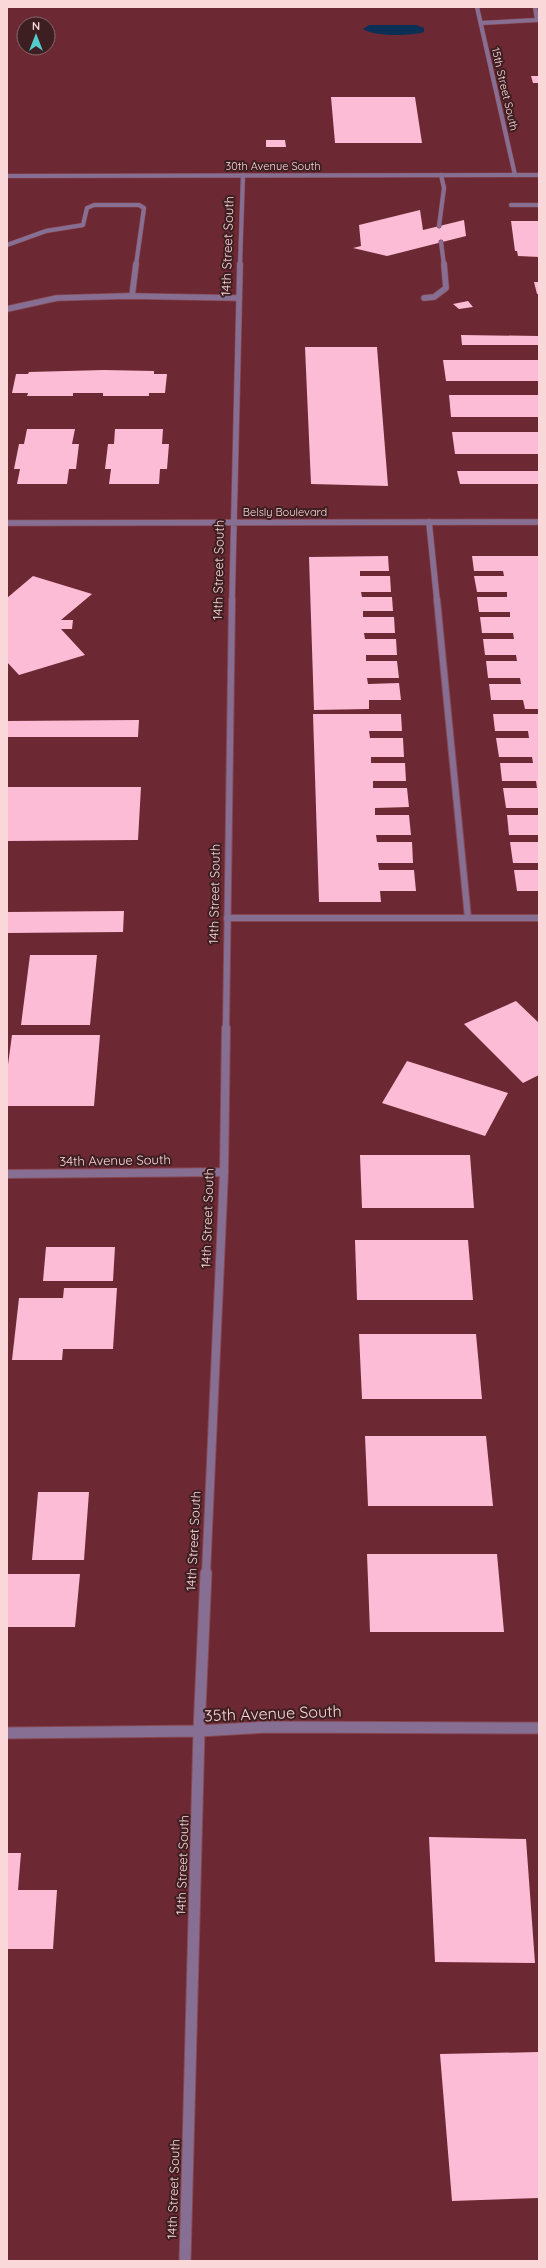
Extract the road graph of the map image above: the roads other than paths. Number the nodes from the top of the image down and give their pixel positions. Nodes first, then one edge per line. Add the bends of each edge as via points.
1 (477, 7) edge
2 (535, 7) edge
3 (481, 22) junction
4 (243, 175) junction
5 (442, 175) junction
6 (515, 175) junction
7 (539, 175) edge
8 (7, 176) edge
9 (511, 205) dead end
10 (539, 205) edge
11 (439, 226) dead end
12 (441, 242) dead end
13 (7, 244) edge
14 (132, 296) junction
15 (239, 298) junction
16 (424, 298) dead end
17 (7, 309) edge
18 (233, 522) junction
19 (430, 522) junction
20 (539, 522) edge
21 (7, 523) edge
22 (227, 918) junction
23 (468, 918) junction
24 (539, 918) edge
25 (224, 1172) junction
26 (7, 1174) edge
27 (539, 1728) edge
28 (199, 1732) junction
29 (7, 1733) edge
30 (185, 2261) edge

1 - 3 street, 15th Street South
2 - 3 street via 537,20
3 - 6 street, 15th Street South
4 - 5 street, 30th Avenue South
4 - 8 street, 30th Avenue South
4 - 15 street, 14th Street South
5 - 6 street, 30th Avenue South
5 - 11 street via 444,188
6 - 7 street, 30th Avenue South
9 - 10 street
12 - 16 street via 446,288 434,297
13 - 14 street via 46,231 83,225 87,208 139,205 144,208
14 - 15 street
14 - 17 street via 57,298
15 - 18 street, 14th Street South
18 - 19 street, Belsly Boulevard
18 - 21 street, Belsly Boulevard
18 - 22 street, 14th Street South
19 - 20 street, Belsly Boulevard
19 - 23 street
22 - 23 street
22 - 25 street, 14th Street South
23 - 24 street
25 - 26 street, 34th Avenue South
25 - 28 street, 14th Street South
27 - 28 street, 35th Avenue South via 269,1727
28 - 29 street, 35th Avenue South
28 - 30 street, 14th Street South

